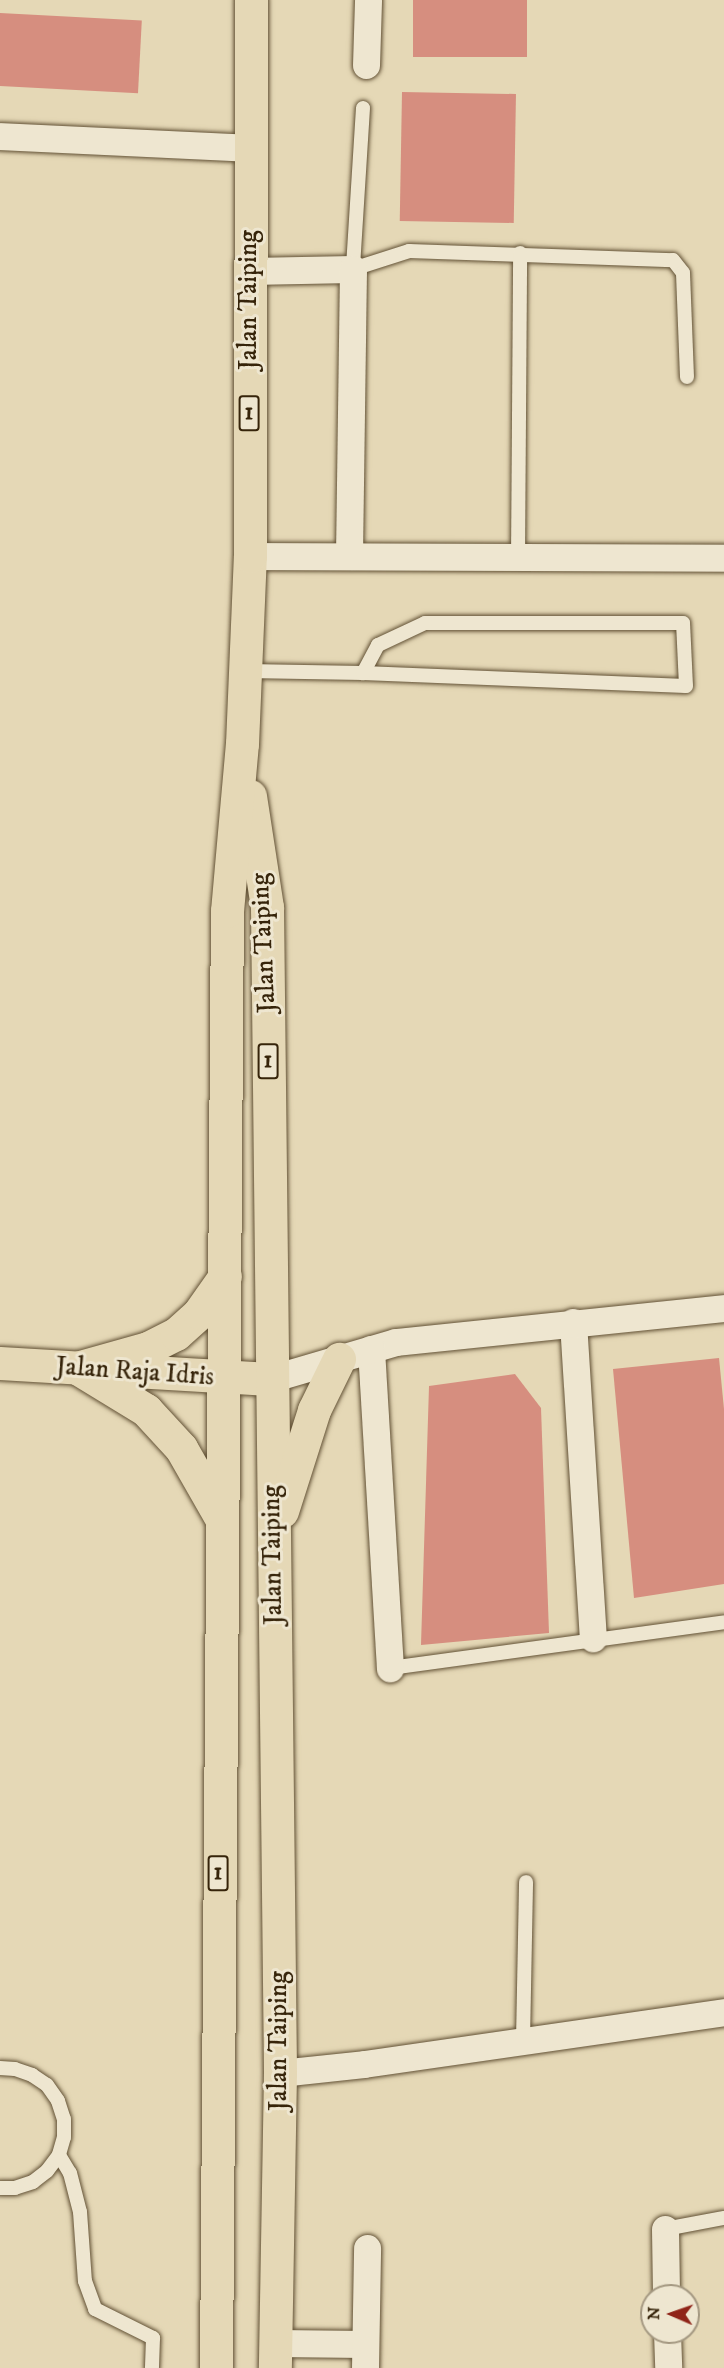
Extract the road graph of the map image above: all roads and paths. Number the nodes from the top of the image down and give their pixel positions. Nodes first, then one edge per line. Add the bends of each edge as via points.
1 (251, 0) edge
2 (368, 0) edge
3 (366, 65) dead end
4 (363, 108) dead end
5 (0, 136) edge
6 (249, 148) junction
7 (520, 253) junction
8 (353, 268) junction
9 (249, 271) junction
10 (687, 377) dead end
11 (250, 556) junction
12 (349, 556) junction
13 (724, 558) edge
14 (518, 559) junction
15 (246, 671) junction
16 (363, 673) junction
17 (242, 744) junction
18 (225, 1275) junction
19 (724, 1308) edge
20 (573, 1322) junction
21 (371, 1349) junction
22 (339, 1359) junction
23 (0, 1363) edge
24 (77, 1368) junction
25 (222, 1378) junction
26 (270, 1379) junction
27 (222, 1519) junction
28 (273, 1544) junction
29 (724, 1622) edge
30 (593, 1638) junction
31 (390, 1668) joint
32 (526, 1882) dead end
33 (724, 2012) edge
34 (523, 2041) junction
35 (0, 2068) edge
36 (280, 2073) junction
37 (59, 2155) junction
38 (0, 2188) edge
39 (724, 2218) edge
40 (665, 2229) joint
41 (367, 2248) dead end
42 (666, 2284) edge
43 (667, 2344) edge
44 (276, 2355) edge
45 (365, 2356) edge
46 (152, 2368) edge
47 (216, 2368) edge
48 (254, 2368) edge
49 (668, 2368) edge

1 - 6 main road, Jalan Taiping / 1
2 - 3 street
4 - 8 lane
5 - 6 street
6 - 9 main road, Jalan Taiping / 1
7 - 8 lane via 409,251
7 - 10 lane via 673,260 683,273
7 - 14 lane
8 - 9 street
8 - 12 street
9 - 11 main road, Jalan Taiping / 1
11 - 12 street
11 - 15 main road, Jalan Taiping / 1
12 - 14 street
13 - 14 street
15 - 16 lane
15 - 17 main road, Jalan Taiping / 1
16 - 16 lane via 378,645 425,623 683,623 686,686
17 - 18 main road, Jalan Taiping / 1 via 227,911
17 - 26 main road, Jalan Taiping / 1 via 267,907
18 - 24 main road via 199,1313 176,1334 148,1348
18 - 25 main road, Jalan Taiping / 1
19 - 20 street
20 - 21 street via 396,1342
20 - 30 street
21 - 22 street
21 - 31 street
22 - 26 street
22 - 28 main road via 304,1439
23 - 24 main road, Jalan Raja Idris
24 - 25 main road, Jalan Raja Idris
24 - 27 main road via 146,1410 181,1448
25 - 26 main road, Jalan Raja Idris
25 - 27 main road, Jalan Taiping / 1
26 - 28 main road, Jalan Taiping / 1
27 - 47 main road, Jalan Taiping / 1
28 - 36 main road, Jalan Taiping / 1
29 - 30 lane
30 - 31 lane
32 - 34 lane
33 - 34 street
34 - 36 street
35 - 37 lane via 32,2075 47,2085 58,2101 64,2119
36 - 44 main road, Jalan Taiping / 1
37 - 38 lane via 33,2182
37 - 46 lane via 70,2173 80,2212 85,2282 95,2309 153,2338
39 - 40 lane
40 - 42 street
41 - 45 street
43 - 49 street
44 - 45 street
44 - 48 main road

